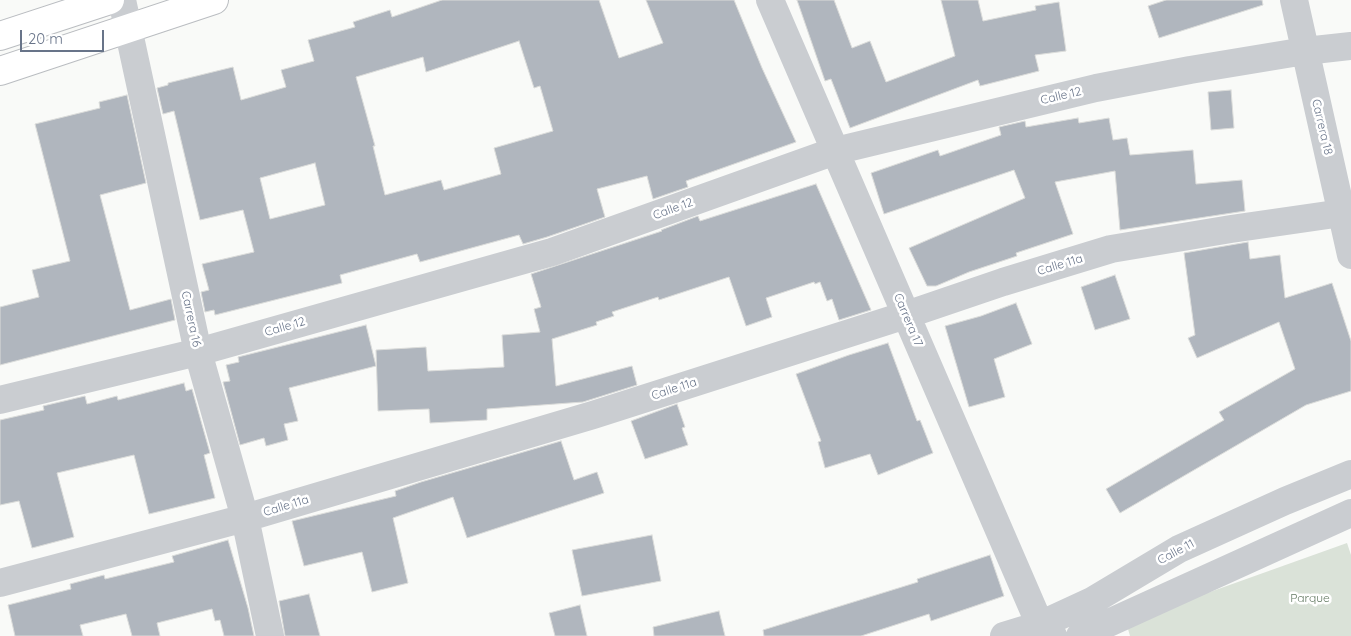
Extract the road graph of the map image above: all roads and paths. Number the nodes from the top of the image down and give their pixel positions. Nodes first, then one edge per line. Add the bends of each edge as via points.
1 (110, 0) edge
2 (122, 0) edge
3 (214, 0) edge
4 (770, 0) edge
5 (1294, 0) edge
6 (128, 29) junction
7 (0, 36) edge
8 (1351, 46) edge
9 (1305, 51) junction
10 (0, 71) edge
11 (835, 151) junction
12 (1347, 214) edge
13 (1351, 255) edge
14 (906, 315) junction
15 (198, 352) junction
16 (0, 400) edge
17 (1351, 474) edge
18 (1351, 513) edge
19 (245, 518) junction
20 (0, 583) edge
21 (1092, 601) junction
22 (1046, 630) edge
23 (1096, 633) edge
24 (270, 636) edge
25 (1004, 636) edge

1 - 7 highway
2 - 6 street, Carrera 16
3 - 6 highway
4 - 11 street, Carrera 17
5 - 9 street, Carrera 18
6 - 10 highway
6 - 15 street, Carrera 16
8 - 9 street, Calle 12
9 - 11 street, Calle 12 via 1096,88
9 - 12 street, Carrera 18
11 - 14 street, Carrera 17
11 - 15 street, Calle 12 via 552,252
12 - 13 street, Carrera 18
12 - 14 street, Calle 11a via 1111,249
14 - 19 street, Calle 11a via 593,415
14 - 22 street, Carrera 17
15 - 16 street, Calle 12
15 - 19 street, Carrera 16
17 - 21 street, Calle 11 via 1179,549
18 - 23 street
19 - 20 street, Calle 11a
19 - 24 street, Carrera 16
21 - 22 street, Calle 11
21 - 23 street
22 - 25 street, Calle 11

